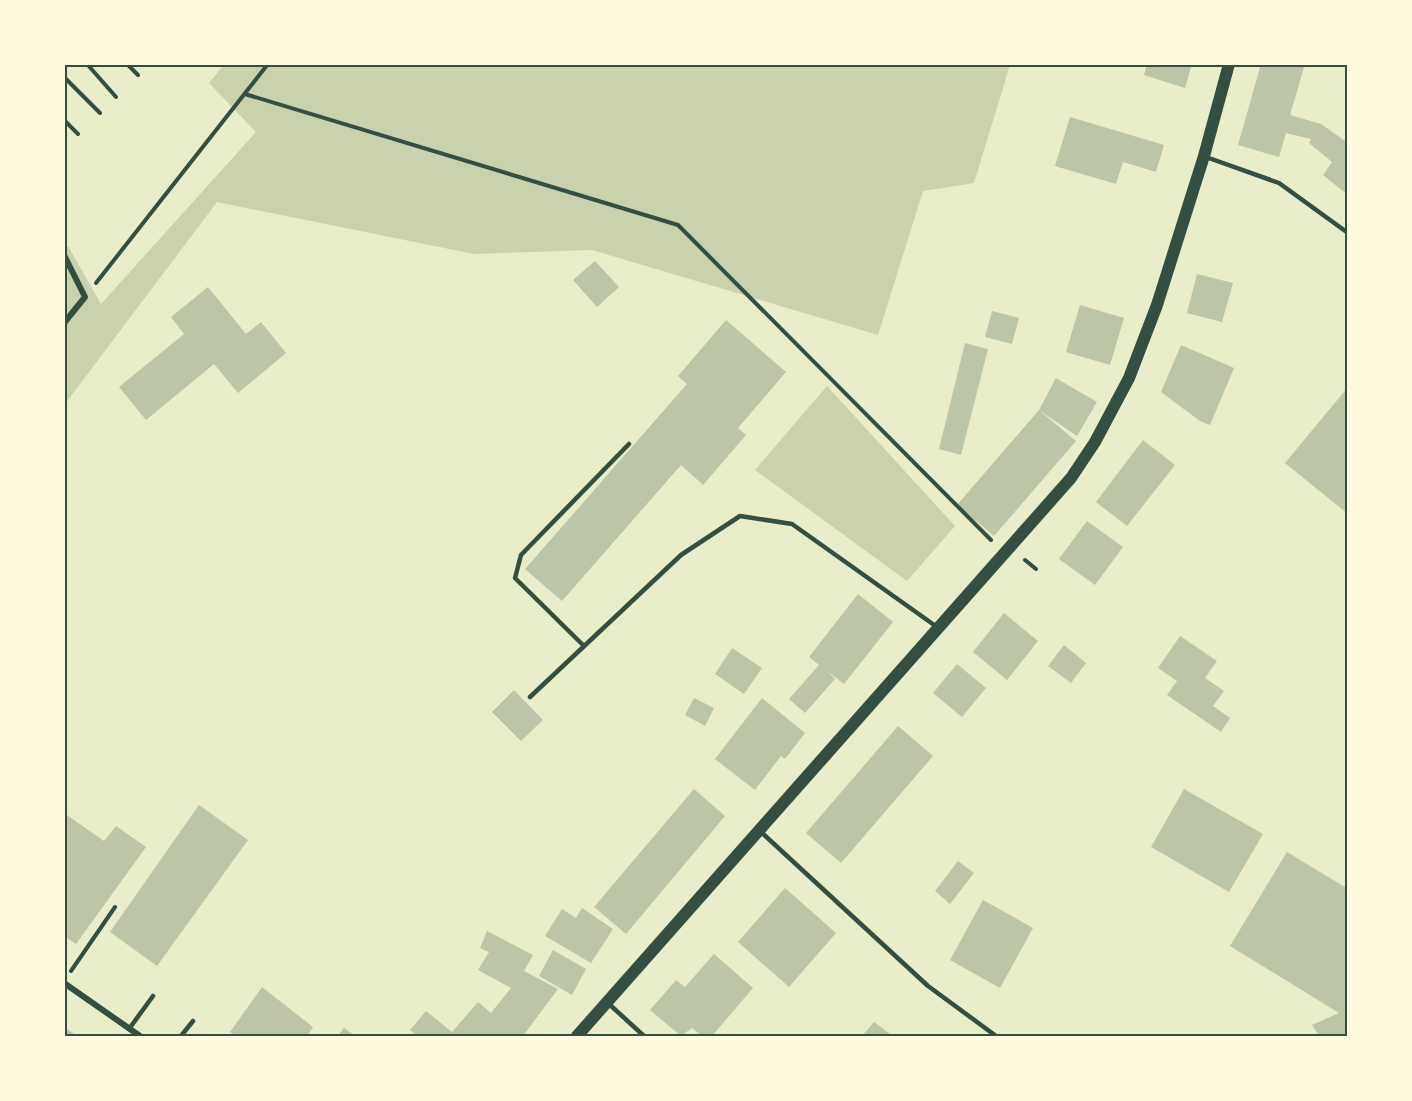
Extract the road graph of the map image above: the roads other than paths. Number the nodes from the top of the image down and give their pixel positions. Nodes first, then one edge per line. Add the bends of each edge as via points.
1 (1228, 64) edge
2 (1204, 156) junction
3 (1347, 233) edge
4 (64, 255) edge
5 (64, 323) edge
6 (629, 444) dead end
7 (937, 627) junction
8 (584, 645) junction
9 (530, 697) dead end
10 (759, 830) junction
11 (64, 982) edge
12 (153, 996) dead end
13 (607, 1002) junction
14 (193, 1021) dead end
15 (129, 1029) junction
16 (138, 1036) edge
17 (182, 1036) edge
18 (576, 1036) edge
19 (645, 1036) edge
20 (996, 1036) edge

1 - 2 main road
2 - 3 lane via 1279,183
2 - 7 main road via 1157,305 1129,378 1095,442 1071,478
4 - 5 street via 85,297
6 - 8 lane via 521,555 515,578
7 - 8 lane via 792,524 740,516 681,555
7 - 10 main road
8 - 9 lane
10 - 13 main road
10 - 20 lane via 928,986
11 - 15 street
12 - 15 lane
13 - 18 main road
13 - 19 lane
14 - 17 lane
15 - 16 street

